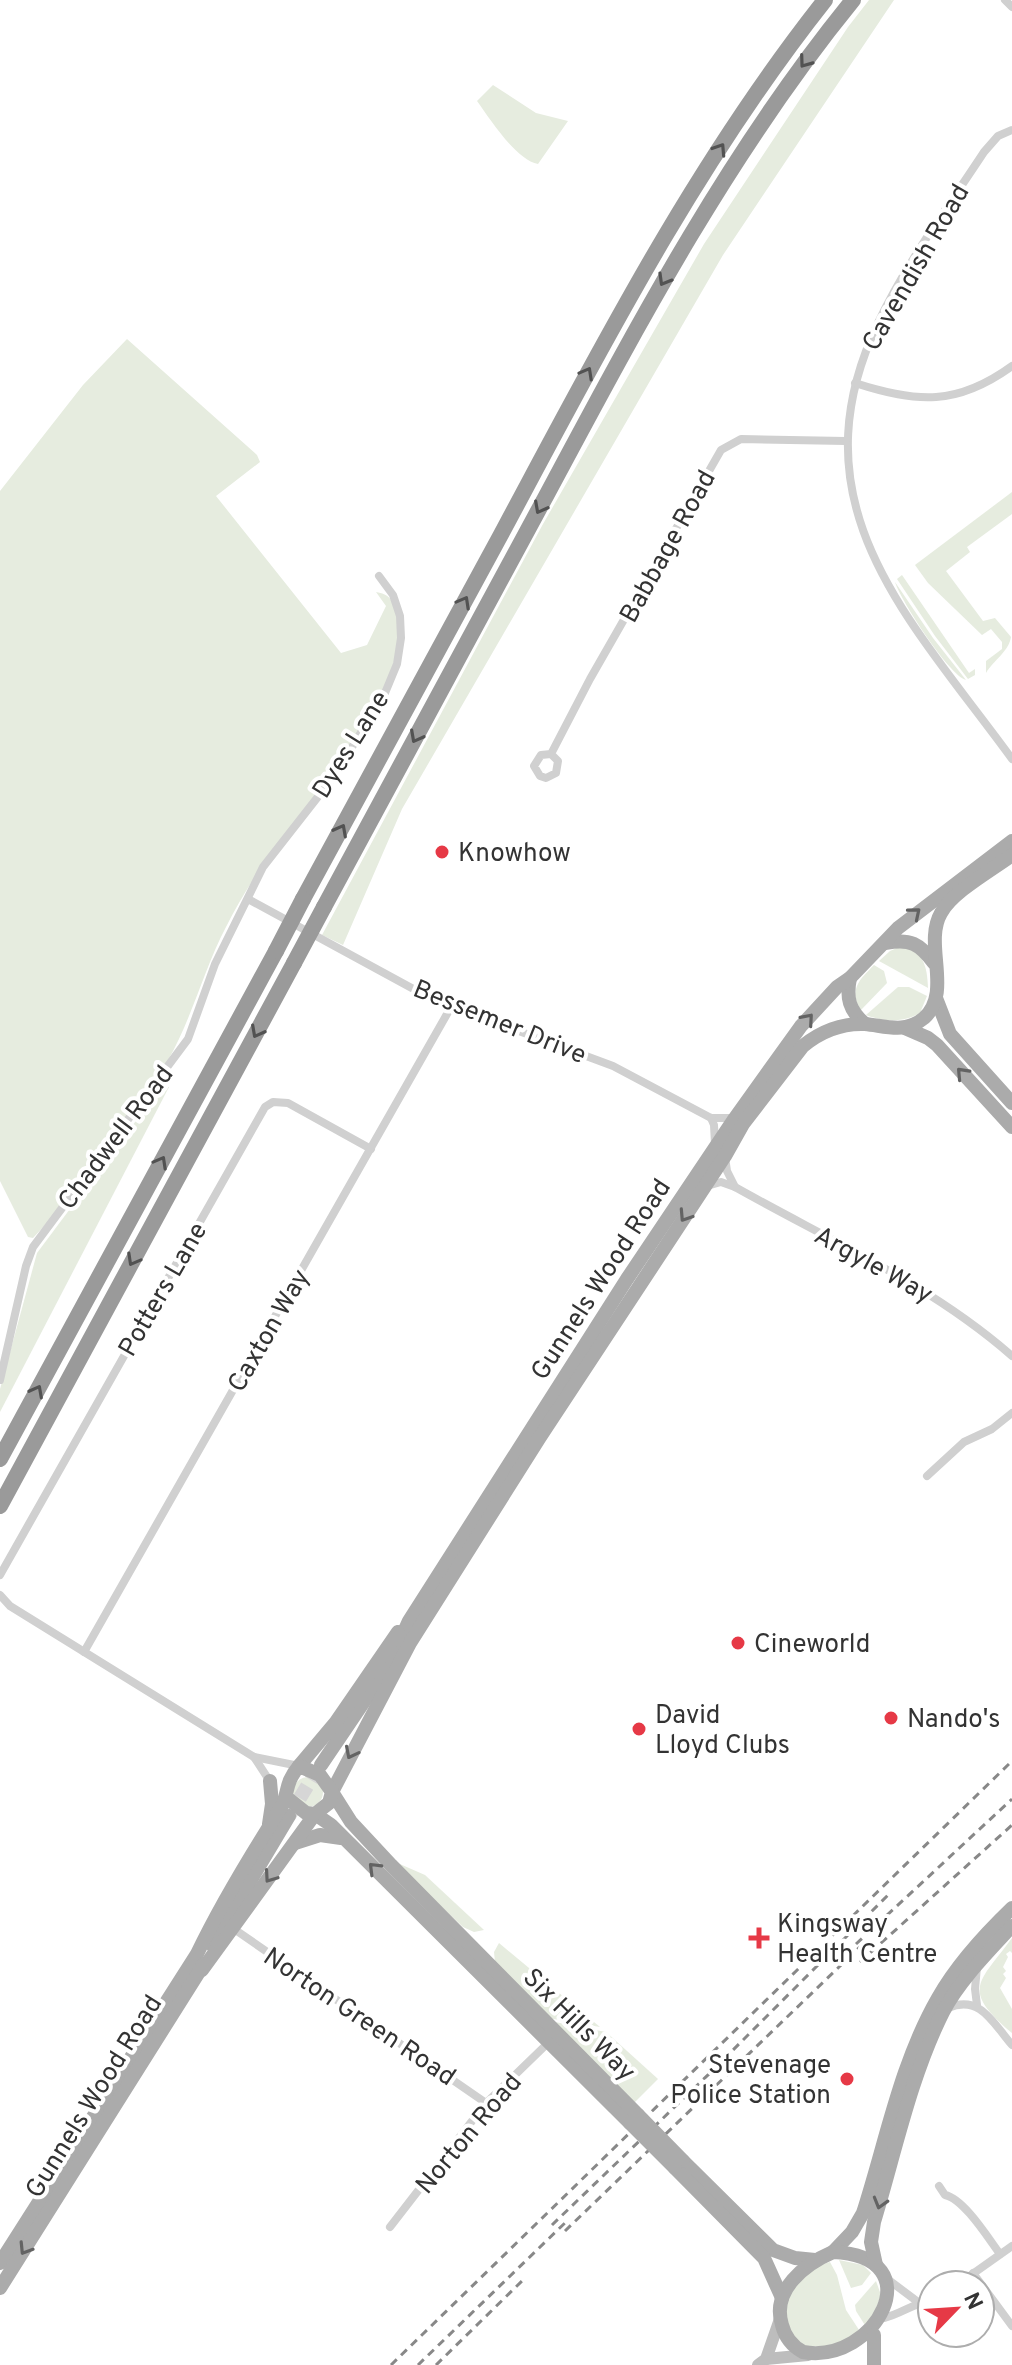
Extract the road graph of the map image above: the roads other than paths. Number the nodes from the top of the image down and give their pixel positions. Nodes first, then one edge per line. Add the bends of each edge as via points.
1 (825, 0) edge
2 (853, 0) edge
3 (1005, 0) edge
4 (1012, 7) edge
5 (1012, 130) edge
6 (1012, 366) edge
7 (855, 383) junction
8 (846, 441) junction
9 (379, 576) dead end
10 (551, 754) dead end
11 (1012, 759) edge
12 (1012, 841) edge
13 (1012, 856) edge
14 (248, 899) junction
15 (886, 943) junction
16 (934, 963) junction
17 (850, 978) junction
18 (936, 998) junction
19 (451, 1007) junction
20 (865, 1024) junction
21 (905, 1028) junction
22 (1012, 1103) edge
23 (711, 1118) junction
24 (735, 1118) junction
25 (1012, 1127) edge
26 (371, 1149) junction
27 (720, 1152) junction
28 (735, 1187) junction
29 (704, 1188) junction
30 (1010, 1350) edge
31 (0, 1380) edge
32 (1012, 1413) edge
33 (0, 1459) edge
34 (927, 1476) dead end
35 (0, 1506) edge
36 (0, 1575) edge
37 (0, 1595) edge
38 (409, 1621) junction
39 (410, 1643) junction
40 (84, 1652) junction
41 (390, 1663) junction
42 (254, 1757) junction
43 (321, 1765) tunnel mouth
44 (299, 1766) junction
45 (270, 1781) junction
46 (332, 1792) junction
47 (286, 1797) junction
48 (315, 1814) junction
49 (289, 1816) tunnel mouth
50 (269, 1824) junction
51 (341, 1838) junction
52 (294, 1843) junction
53 (1012, 1908) edge
54 (1012, 1926) edge
55 (234, 1929) junction
56 (216, 1936) junction
57 (197, 1954) junction
58 (977, 1965) junction
59 (202, 1970) junction
60 (977, 2005) junction
61 (944, 2009) junction
62 (549, 2042) junction
63 (1012, 2045) edge
64 (486, 2103) junction
65 (634, 2119) junction
66 (679, 2164) junction
67 (939, 2186) dead end
68 (390, 2227) dead end
69 (1012, 2246) edge
70 (833, 2252) junction
71 (1000, 2254) junction
72 (815, 2260) junction
73 (0, 2263) edge
74 (979, 2269) edge
75 (880, 2270) junction
76 (0, 2288) edge
77 (782, 2298) junction
78 (916, 2300) edge
79 (916, 2303) edge
80 (996, 2304) edge
81 (884, 2318) junction
82 (780, 2319) junction
83 (1012, 2326) edge
84 (874, 2335) junction
85 (820, 2359) edge
86 (762, 2362) edge
87 (874, 2365) edge

33 -> 1 highway, bridge via 675,218
2 -> 35 highway, bridge via 692,230
3 - 4 street
5 - 7 street, Cavendish Road via 991,142 912,263 876,326
6 - 7 street via 983,385 943,398 914,398
7 - 8 street, Cavendish Road
8 - 10 street, Babbage Road via 741,439 721,450
8 - 11 street, Cavendish Road via 854,505 886,581
9 - 14 street, Dyes Lane via 400,616 397,664 335,775 263,867
15 -> 12 main road, Gunnels Wood Road via 924,906
13 - 16 main road via 940,913
14 - 19 street, Bessemer Drive
14 - 31 street, Chadwell Road via 215,964 188,1039 33,1247
15 - 16 main road via 908,940
15 - 17 main road, Gunnels Wood Road
16 - 18 main road
17 - 20 main road via 849,1004
24 -> 17 main road, Gunnels Wood Road via 801,1026
18 - 21 main road via 925,1017
18 - 22 main road via 950,1034
19 - 23 street, Bessemer Drive via 613,1066
19 - 26 street, Caxton Way
20 - 21 main road, Gunnels Wood Road
20 - 27 main road, Gunnels Wood Road via 825,1032 803,1046
25 -> 21 main road via 937,1045
23 - 24 street, Bessemer Drive
23 - 27 street
24 - 27 main road, Gunnels Wood Road
26 - 36 street, Potters Lane via 288,1103 265,1107
26 - 40 street, Caxton Way
27 - 28 street
27 - 29 main road, Gunnels Wood Road
27 - 38 main road, Gunnels Wood Road via 627,1279
28 - 29 street via 716,1182
28 - 30 street, Argyle Way via 915,1285
29 -> 39 main road, Gunnels Wood Road
32 - 34 street via 968,1439
37 - 40 street
38 - 41 main road, Gunnels Wood Road
38 - 44 main road, Gunnels Wood Road
39 - 41 main road, Gunnels Wood Road
39 -> 46 main road, Gunnels Wood Road
40 - 42 street
41 - 43 main road, Gunnels Wood Road
42 - 44 street
42 - 45 street
44 - 46 main road via 320,1775
44 - 47 main road, Gunnels Wood Road via 287,1783
45 - 47 street
45 - 50 main road
46 - 48 main road, Gunnels Wood Road via 329,1803
46 - 65 main road, Six Hills Way via 380,1854
47 - 48 main road
47 - 50 main road, Gunnels Wood Road
48 - 51 main road, Six Hills Way
48 - 52 main road, Gunnels Wood Road
49 - 56 main road, Gunnels Wood Road
50 - 57 main road, Gunnels Wood Road
51 - 52 main road via 320,1835
62 -> 51 main road, Six Hills Way
52 -> 55 main road, Gunnels Wood Road
53 - 70 main road via 957,1969 927,2017 863,2213
54 - 58 main road
55 - 59 main road, Gunnels Wood Road
55 - 64 street, Norton Green Road
56 - 57 main road, Gunnels Wood Road
56 - 59 main road, Gunnels Wood Road
57 - 73 main road, Gunnels Wood Road
58 - 60 street
58 - 61 main road
59 -> 76 main road, Gunnels Wood Road
60 - 61 street via 966,2002
60 - 63 street
61 -> 75 main road via 914,2087 874,2222 871,2242
62 - 64 street, Norton Road
62 - 65 main road, Six Hills Way
64 - 68 street, Norton Road
65 - 66 main road, Six Hills Way, bridge
66 - 72 main road, Six Hills Way via 773,2250
66 - 77 main road, Six Hills Way via 764,2258
67 - 71 street
69 - 71 street
70 - 72 main road
70 - 75 main road via 848,2253
71 - 74 street
72 - 77 main road
75 - 78 street
75 - 81 main road via 887,2298
77 - 82 main road
79 - 81 street
80 - 83 street
81 - 84 main road
82 - 85 main road via 790,2342
82 - 86 main road
84 - 85 main road via 847,2356
84 - 87 main road
85 - 86 main road

